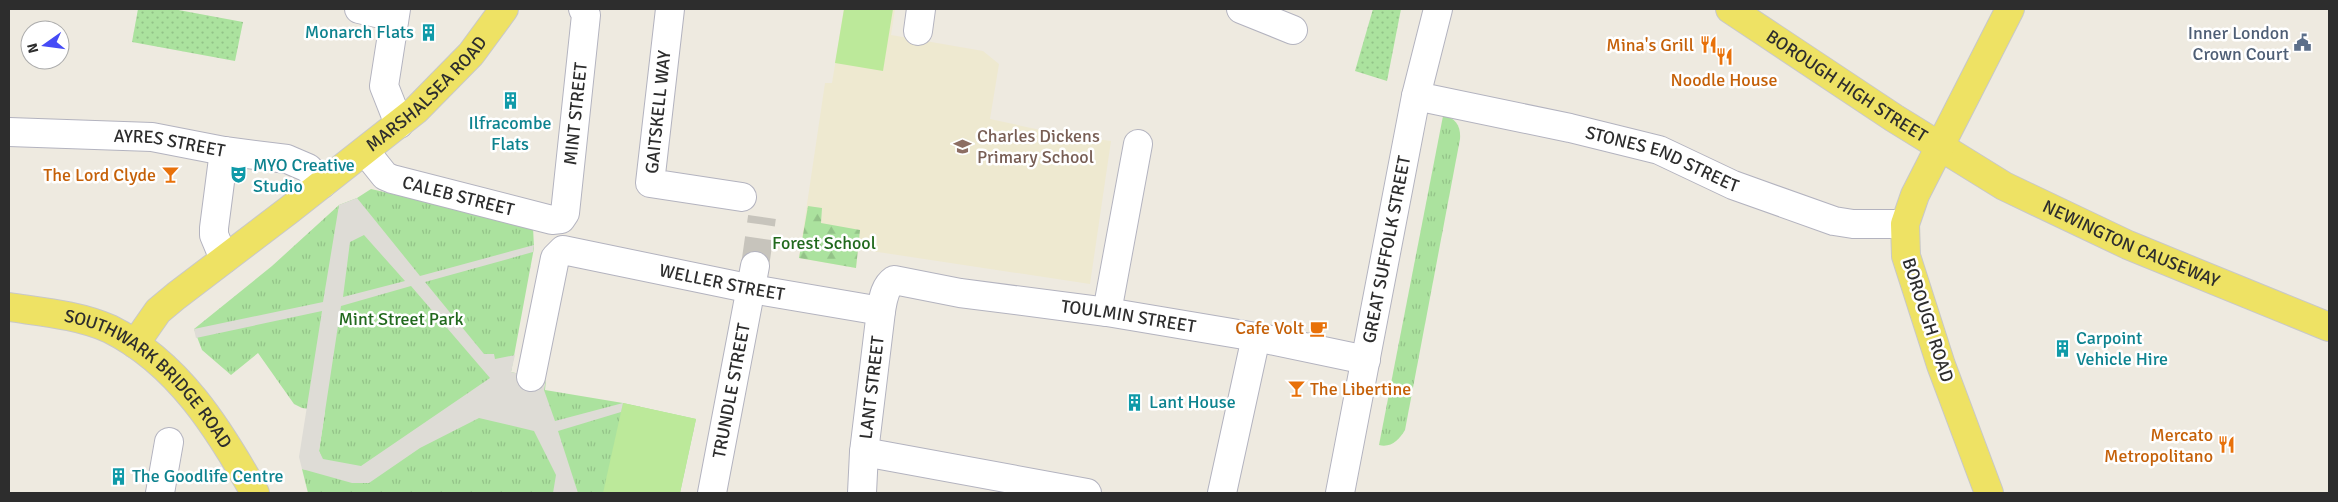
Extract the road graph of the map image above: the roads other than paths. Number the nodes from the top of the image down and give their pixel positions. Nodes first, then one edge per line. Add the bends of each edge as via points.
1 (359, 9) edge
2 (504, 9) edge
3 (583, 9) edge
4 (670, 9) edge
5 (1241, 9) edge
6 (1438, 9) edge
7 (1730, 9) edge
8 (2010, 9) edge
9 (395, 13) edge
10 (1293, 30) dead end
11 (1416, 96) junction
12 (398, 124) junction
13 (9, 132) edge
14 (1138, 144) dead end
15 (1939, 147) junction
16 (224, 151) junction
17 (365, 151) junction
18 (322, 184) junction
19 (742, 197) dead end
20 (561, 219) joint
21 (1905, 224) junction
22 (224, 259) junction
23 (753, 278) junction
24 (890, 283) joint
25 (9, 307) edge
26 (881, 311) junction
27 (1107, 312) junction
28 (2329, 327) edge
29 (1256, 336) junction
30 (135, 344) junction
31 (1366, 360) junction
32 (531, 377) dead end
33 (169, 442) dead end
34 (864, 452) junction
35 (160, 493) edge
36 (255, 493) edge
37 (712, 493) edge
38 (862, 493) edge
39 (1088, 493) edge
40 (1222, 493) edge
41 (1340, 493) edge
42 (1989, 493) edge

1 - 9 street
2 - 12 main road, MARSHALSEA ROAD via 471,54
3 - 20 street, MINT STREET via 586,15 565,213
4 - 19 street, GAITSKELL WAY via 650,183
5 - 10 street
6 - 11 street, GREAT SUFFOLK STREET
7 - 15 main road, BOROUGH HIGH STREET
8 - 15 main road, BOROUGH ROAD
9 - 12 street via 384,86
11 - 21 street, STONES END STREET via 1659,150 1733,185 1834,222
11 - 31 street, GREAT SUFFOLK STREET
12 - 17 main road, MARSHALSEA ROAD
13 - 16 street, AYRES STREET via 152,137
14 - 27 street
15 - 21 main road, BOROUGH ROAD via 1915,195
15 - 28 main road, NEWINGTON CAUSEWAY via 2004,186 2071,219
16 - 18 street, AYRES STREET via 287,159 308,168
16 - 22 street via 214,235
17 - 18 main road, MARSHALSEA ROAD
17 - 20 street, CALEB STREET via 385,176 392,179 552,220
18 - 22 main road, MARSHALSEA ROAD
21 - 42 main road, BOROUGH ROAD via 1906,256 1912,276
22 - 30 main road, MARSHALSEA ROAD via 158,311
23 - 26 street, WELLER STREET
23 - 32 street, WELLER STREET via 563,250 555,258
23 - 37 street, TRUNDLE STREET
24 - 26 street, LANT STREET
24 - 27 street, TOULMIN STREET via 894,280 960,293
25 - 30 main road, SOUTHWARK BRIDGE ROAD via 80,319 109,329
26 - 34 street, LANT STREET
27 - 29 street, TOULMIN STREET
29 - 31 street, TOULMIN STREET
29 - 40 street
30 - 36 main road, SOUTHWARK BRIDGE ROAD via 172,374 195,399 223,438
31 - 41 street, GREAT SUFFOLK STREET
33 - 35 street
34 - 38 street, LANT STREET
34 - 39 street

